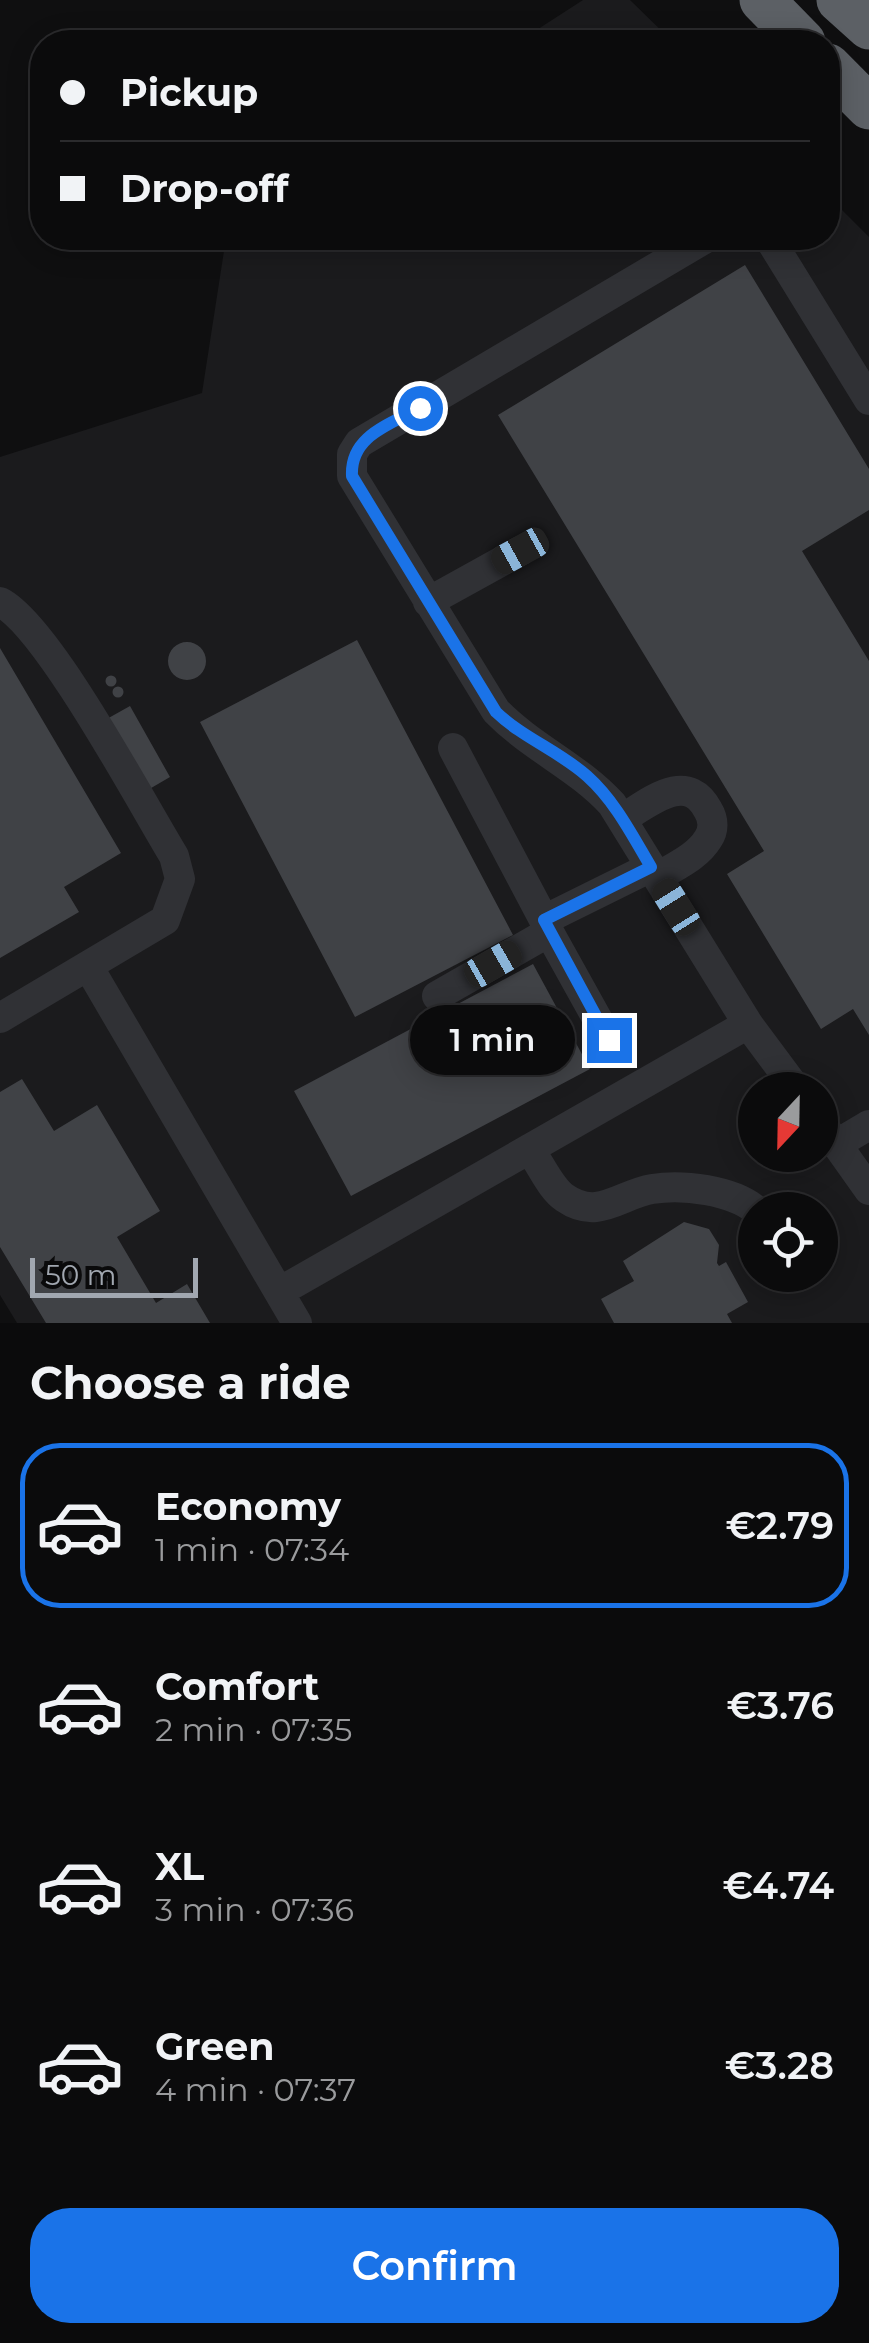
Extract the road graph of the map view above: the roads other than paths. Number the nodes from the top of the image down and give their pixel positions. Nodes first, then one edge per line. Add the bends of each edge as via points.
1 (762, 0) edge
2 (840, 0) edge
3 (869, 28) edge
4 (791, 30) edge
5 (840, 78) edge
6 (869, 107) edge
7 (686, 250) edge
8 (777, 250) edge
9 (869, 400) edge
10 (520, 551) dead end
11 (0, 602) edge
12 (428, 602) junction
13 (452, 748) dead end
14 (622, 818) junction
15 (654, 872) junction
16 (547, 926) junction
17 (88, 966) junction
18 (437, 996) dead end
19 (0, 1018) edge
20 (748, 1024) junction
21 (609, 1040) dead end
22 (784, 1072) edge
23 (869, 1125) edge
24 (838, 1130) edge
25 (838, 1146) edge
26 (529, 1149) junction
27 (869, 1190) edge
28 (738, 1202) edge
29 (279, 1292) junction
30 (297, 1323) edge

1 - 4 highway
2 - 3 highway
5 - 6 highway
7 - 12 lane via 359,443 352,476
8 - 9 lane
10 - 12 lane
11 - 17 lane via 18,611 44,645 174,856 180,880 165,920
12 - 14 lane via 496,712 585,775
13 - 16 lane
14 - 15 lane
14 - 15 lane via 665,793 684,789 701,797 713,819 711,835 700,850
15 - 16 lane
15 - 20 lane
16 - 18 lane
16 - 21 lane
17 - 19 lane
17 - 29 lane
20 - 22 lane
20 - 26 lane
23 - 24 lane
25 - 27 lane
26 - 28 lane via 556,1189 586,1208 608,1207 650,1189 687,1188
26 - 29 lane
29 - 30 lane

